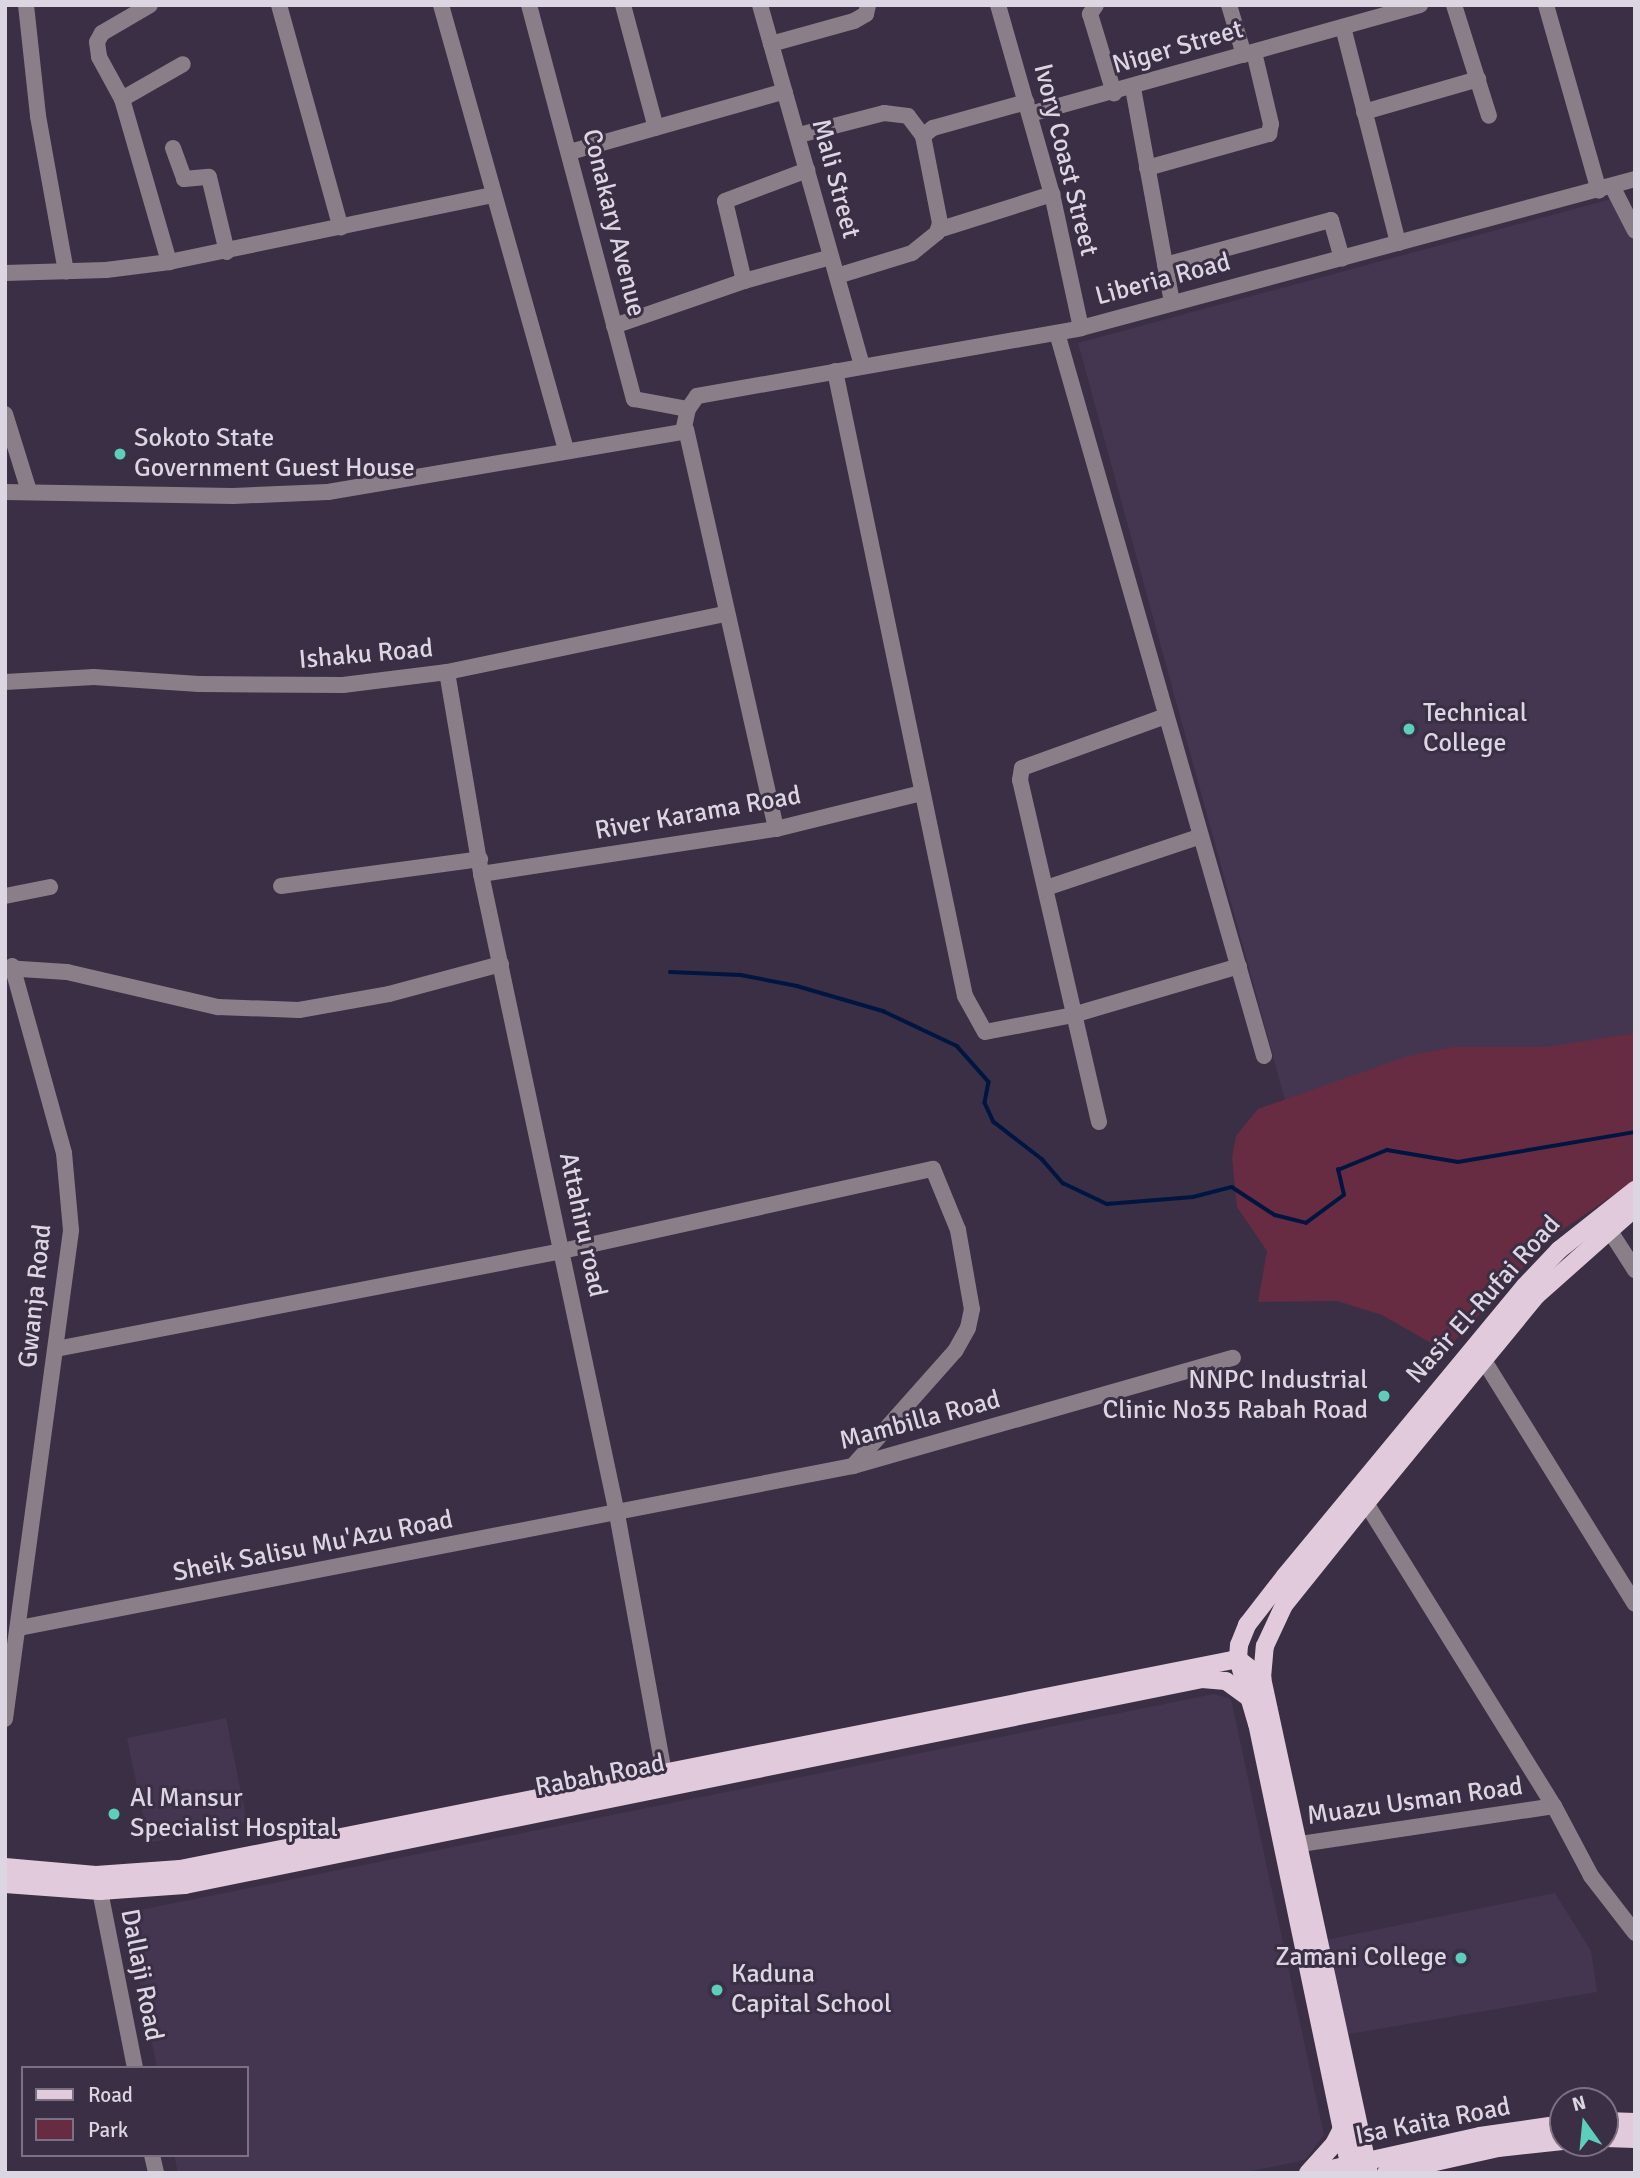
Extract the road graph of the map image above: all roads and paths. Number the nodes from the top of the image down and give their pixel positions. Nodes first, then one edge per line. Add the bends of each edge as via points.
1 (26, 5) edge
2 (150, 5) edge
3 (279, 5) edge
4 (441, 5) edge
5 (529, 5) edge
6 (622, 5) edge
7 (760, 5) edge
8 (868, 5) edge
9 (998, 5) edge
10 (1096, 5) edge
11 (1229, 5) edge
12 (1420, 5) edge
13 (1454, 5) edge
14 (1546, 5) edge
15 (1343, 27) junction
16 (771, 44) junction
17 (1249, 53) junction
18 (183, 64) dead end
19 (1478, 79) junction
20 (1133, 88) junction
21 (785, 91) junction
22 (1114, 93) junction
23 (122, 99) junction
24 (1028, 108) junction
25 (1364, 112) junction
26 (1489, 116) dead end
27 (656, 128) junction
28 (799, 135) junction
29 (923, 135) junction
30 (173, 148) dead end
31 (570, 152) junction
32 (1147, 168) junction
33 (807, 170) junction
34 (1635, 179) edge
35 (1606, 190) junction
36 (1052, 194) junction
37 (493, 195) junction
38 (1630, 213) edge
39 (341, 228) junction
40 (938, 230) junction
41 (1635, 232) edge
42 (1398, 243) junction
43 (227, 252) junction
44 (831, 257) junction
45 (1342, 258) junction
46 (169, 262) junction
47 (1165, 265) junction
48 (66, 271) junction
49 (5, 273) edge
50 (837, 276) junction
51 (744, 281) junction
52 (1171, 302) junction
53 (614, 326) junction
54 (1081, 328) junction
55 (1056, 333) junction
56 (862, 366) junction
57 (835, 371) junction
58 (693, 402) junction
59 (5, 414) edge
60 (686, 429) junction
61 (566, 451) junction
62 (29, 491) junction
63 (5, 492) edge
64 (725, 614) junction
65 (446, 672) junction
66 (5, 682) edge
67 (1167, 716) junction
68 (922, 793) junction
69 (776, 828) junction
70 (1201, 836) junction
71 (481, 867) junction
72 (281, 886) dead end
73 (50, 887) dead end
74 (1046, 888) junction
75 (5, 896) edge
76 (501, 964) junction
77 (1238, 965) junction
78 (9, 967) edge
79 (1073, 1015) junction
80 (1264, 1056) dead end
81 (1099, 1122) dead end
82 (1635, 1190) edge
83 (1635, 1208) edge
84 (1608, 1228) junction
85 (562, 1251) junction
86 (1635, 1270) edge
87 (56, 1349) junction
88 (1233, 1358) dead end
89 (1482, 1359) junction
90 (853, 1466) junction
91 (1366, 1503) junction
92 (617, 1514) junction
93 (1635, 1604) edge
94 (1247, 1625) junction
95 (19, 1628) junction
96 (1273, 1630) junction
97 (1238, 1659) junction
98 (1201, 1672) junction
99 (1262, 1678) junction
100 (1251, 1699) junction
101 (5, 1719) edge
102 (665, 1781) junction
103 (1554, 1806) junction
104 (1291, 1845) junction
105 (5, 1867) edge
106 (5, 1884) edge
107 (100, 1891) junction
108 (1635, 1933) edge
109 (135, 2066) edge
110 (1349, 2127) junction
111 (1549, 2127) edge
112 (1549, 2143) edge
113 (1389, 2165) edge
114 (1359, 2168) edge
115 (1311, 2173) edge

1 - 48 street via 38,117
2 - 23 street via 102,33 97,43 99,57
3 - 39 street
4 - 37 street
5 - 31 street, Conakary Avenue
6 - 27 street
7 - 16 street, Mali Street
8 - 16 street via 866,13 853,21
9 - 24 street, Ivory Coast Street
10 - 22 street via 1090,14
11 - 17 street
12 - 15 street, Niger Street
13 - 19 street
14 - 35 street
15 - 17 street, Niger Street
15 - 25 street
16 - 21 street, Mali Street
17 - 20 street, Niger Street
17 - 32 street via 1271,124 1269,134
18 - 23 street
19 - 25 street
19 - 26 street
20 - 22 street, Niger Street
20 - 32 street
21 - 27 street
21 - 28 street, Mali Street
22 - 24 street, Niger Street
23 - 46 street
24 - 29 street, Niger Street via 933,128
24 - 36 street, Ivory Coast Street
25 - 42 street
27 - 31 street
28 - 29 street via 884,113 908,116
28 - 33 street, Mali Street
29 - 40 street
30 - 43 street via 184,179 209,177
31 - 53 street, Conakary Avenue
32 - 47 street
33 - 44 street, Mali Street
33 - 51 street via 725,201
34 - 35 street, Liberia Road
35 - 38 street
35 - 42 street, Liberia Road
36 - 40 street
36 - 54 street, Ivory Coast Street
37 - 39 street
37 - 61 street
38 - 41 street
39 - 43 street
40 - 50 street via 927,245 912,253
42 - 45 street, Liberia Road
43 - 46 street
44 - 50 street, Mali Street
44 - 51 street
45 - 47 street via 1331,220
45 - 52 street, Liberia Road
46 - 48 street
47 - 52 street
48 - 49 street
50 - 56 street, Mali Street
51 - 53 street
52 - 54 street, Liberia Road
53 - 58 street, Conakary Avenue via 634,399
54 - 55 street, Liberia Road
55 - 56 street, Liberia Road
55 - 67 street
56 - 57 street, Liberia Road
57 - 58 street, Liberia Road
57 - 68 street
58 - 60 street
59 - 62 street
60 - 61 street
60 - 64 street
61 - 62 street via 328,492 233,496
62 - 63 street
64 - 65 street, Ishaku Road
64 - 69 street
65 - 66 street, Ishaku Road via 295,686 94,677
65 - 71 street, Attahiru road
67 - 70 street
67 - 74 street via 1022,768 1020,780
68 - 69 street, River Karama Road
68 - 79 street via 965,996 985,1032
69 - 71 street, River Karama Road
70 - 74 street
70 - 77 street
71 - 72 street, River Karama Road
71 - 76 street, Attahiru road
73 - 75 street
74 - 79 street
76 - 78 street via 389,994 299,1010 218,1007 67,972
76 - 85 street, Attahiru road
77 - 79 street
77 - 80 street
78 - 87 street, Gwanja Road via 64,1153 71,1230
79 - 81 street
82 - 94 main road, Nasir El-Rufai Road via 1559,1250 1525,1286
83 - 84 main road, Nasir El-Rufai Road
84 - 86 street
84 - 89 main road, Nasir El-Rufai Road via 1537,1295
85 - 87 street
85 - 90 street via 933,1169 958,1230 972,1309 968,1328 955,1351
85 - 92 street, Attahiru road
87 - 95 street, Gwanja Road
88 - 90 street, Mambilla Road
89 - 91 main road, Nasir El-Rufai Road
89 - 93 street
90 - 92 street, Mambilla Road
91 - 96 main road, Nasir El-Rufai Road via 1284,1605
91 - 103 street
92 - 95 street, Sheik Salisu Mu'Azu Road
92 - 102 street, Attahiru road
94 - 97 main road, Nasir El-Rufai Road
94 - 98 main road
95 - 101 street, Gwanja Road
96 - 97 main road, Nasir El-Rufai Road
96 - 99 main road
97 - 98 main road, Nasir El-Rufai Road
97 - 99 main road
97 - 100 main road
98 - 100 main road via 1226,1681
98 - 102 main road, Rabah Road
99 - 104 main road
100 - 104 main road
102 - 105 main road, Rabah Road via 180,1869 96,1875
102 - 107 main road, Rabah Road via 185,1885
103 - 104 street, Muazu Usman Road
103 - 108 street via 1591,1876
104 - 110 main road
106 - 107 main road, Rabah Road
107 - 109 street, Dallaji Road
110 - 113 main road
110 - 114 main road
110 - 115 main road
111 - 113 main road, Isa Kaita Road
112 - 113 main road, Isa Kaita Road
113 - 114 main road, Isa Kaita Road
114 - 115 main road, Isa Kaita Road

